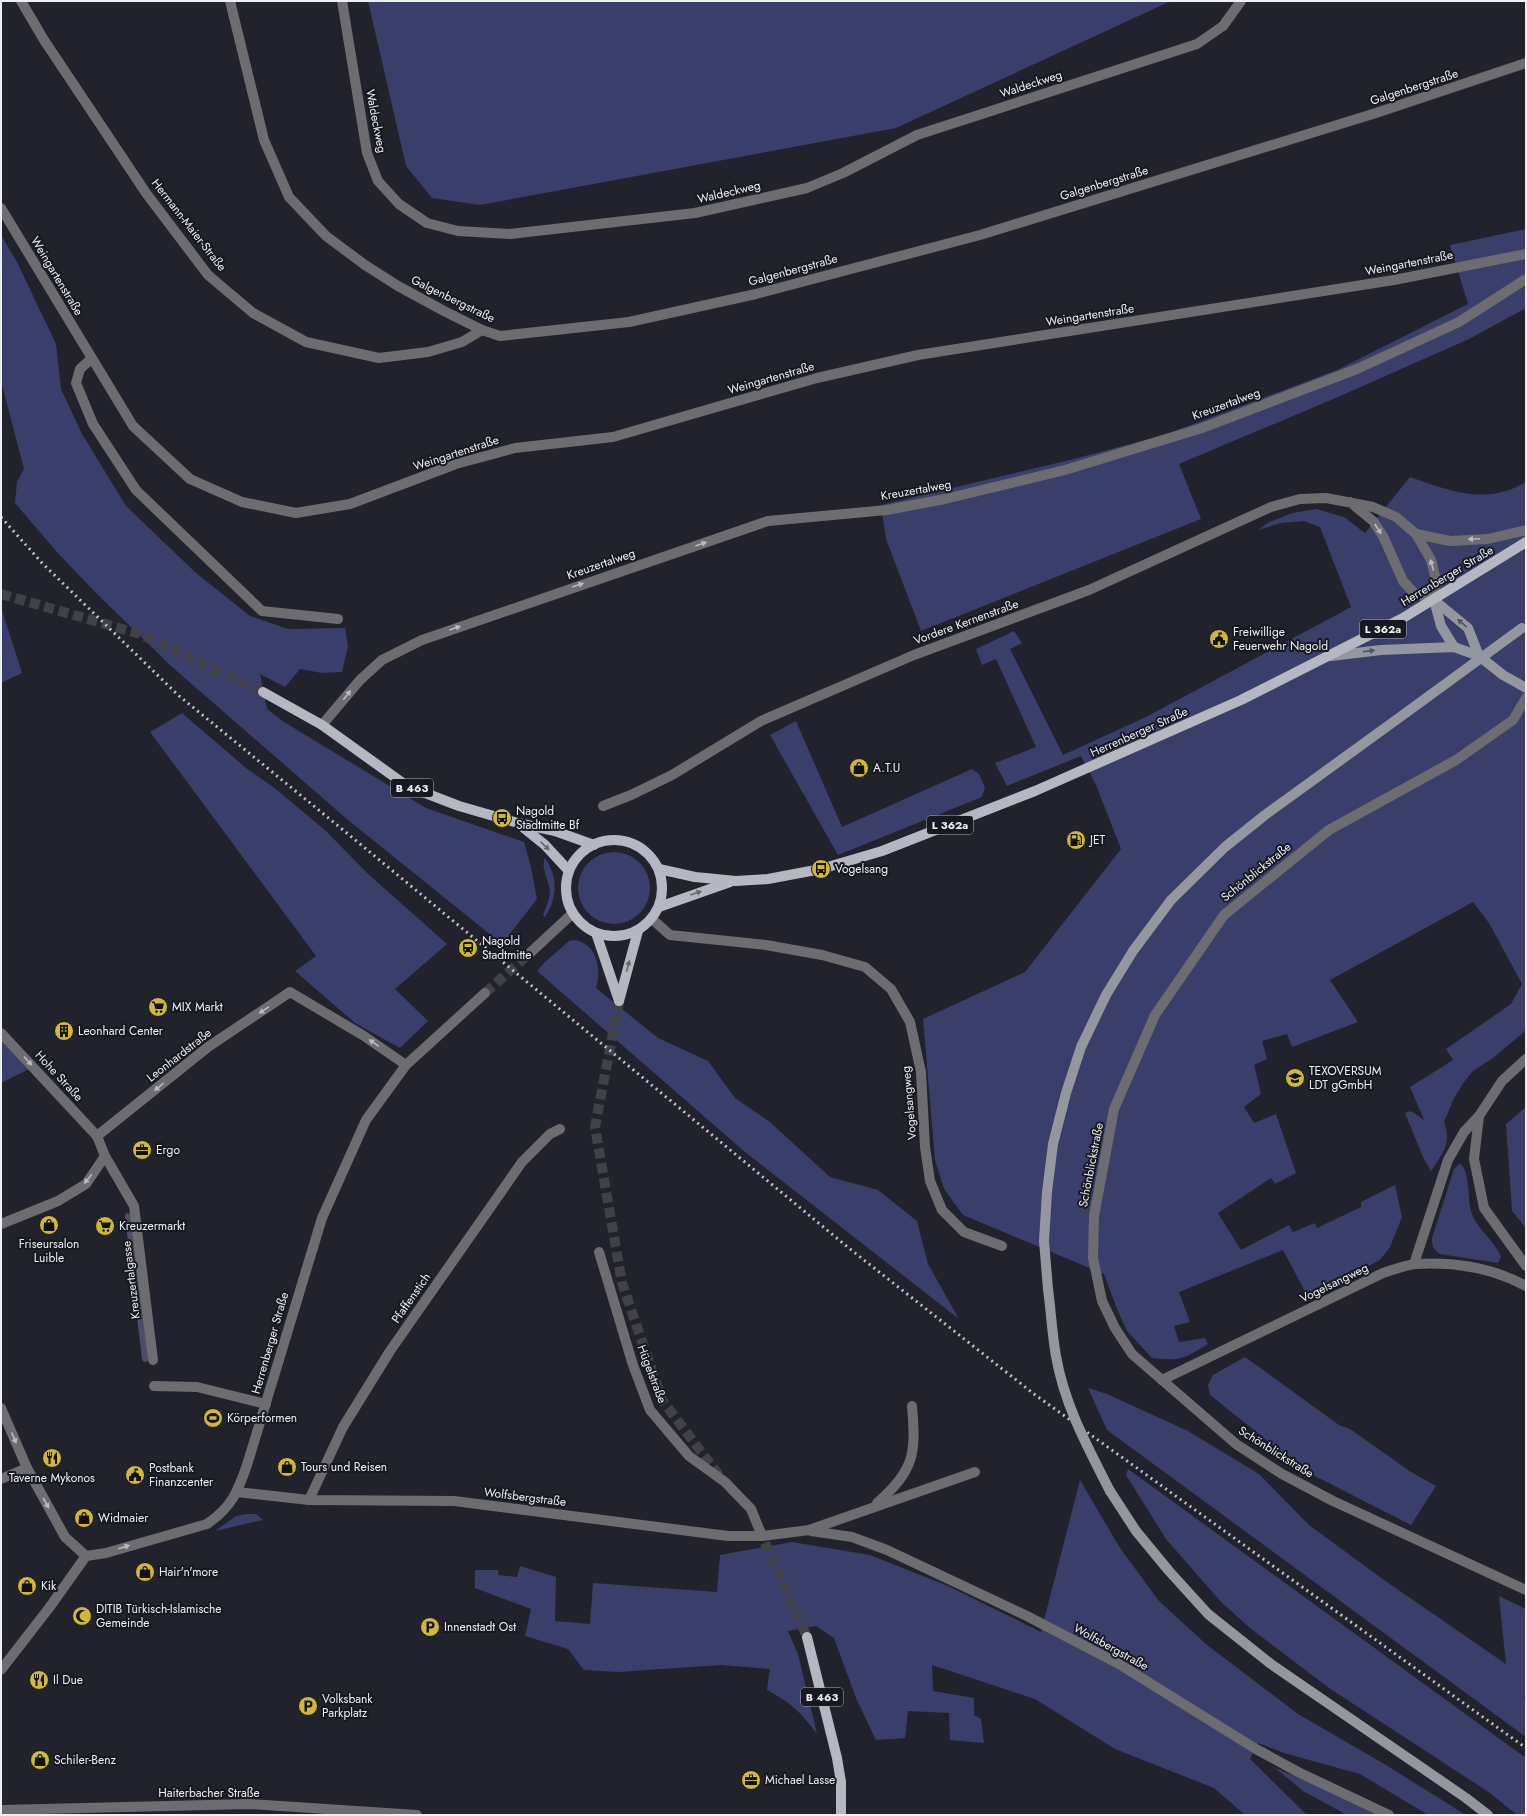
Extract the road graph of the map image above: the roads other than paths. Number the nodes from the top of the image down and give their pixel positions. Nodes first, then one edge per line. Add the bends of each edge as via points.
1 (21, 1) edge
2 (230, 1) edge
3 (342, 1) edge
4 (1242, 1) edge
5 (1526, 63) edge
6 (1, 208) edge
7 (1526, 254) edge
8 (1526, 279) edge
9 (482, 330) junction
10 (91, 359) junction
11 (1350, 502) junction
12 (1526, 530) edge
13 (1416, 534) junction
14 (1526, 542) edge
15 (1434, 600) junction
16 (338, 619) dead end
17 (1524, 626) edge
18 (1454, 647) junction
19 (1331, 656) junction
20 (1479, 656) junction
21 (1526, 688) edge
22 (263, 692) tunnel mouth
23 (1526, 698) edge
24 (322, 725) junction
25 (603, 806) dead end
26 (518, 823) junction
27 (594, 845) junction
28 (659, 869) junction
29 (569, 871) junction
30 (736, 880) junction
31 (659, 907) junction
32 (573, 913) junction
33 (652, 919) junction
34 (638, 931) junction
35 (596, 933) junction
36 (530, 952) tunnel mouth
37 (485, 993) tunnel mouth
38 (1, 1033) edge
39 (1526, 1059) edge
40 (406, 1065) junction
41 (1479, 1116) junction
42 (560, 1129) dead end
43 (97, 1136) junction
44 (105, 1156) junction
45 (1, 1224) edge
46 (1002, 1246) dead end
47 (599, 1252) dead end
48 (1414, 1264) junction
49 (1526, 1266) edge
50 (1526, 1286) edge
51 (153, 1360) dead end
52 (1162, 1380) junction
53 (154, 1386) dead end
54 (266, 1404) junction
55 (912, 1406) dead end
56 (1, 1408) edge
57 (27, 1468) junction
58 (975, 1472) dead end
59 (1, 1479) edge
60 (238, 1492) junction
61 (309, 1500) junction
62 (872, 1507) junction
63 (809, 1530) junction
64 (762, 1536) junction
65 (86, 1556) junction
66 (1526, 1590) edge
67 (807, 1637) tunnel mouth
68 (1, 1670) edge
69 (1, 1810) edge
70 (417, 1815) edge
71 (841, 1815) edge
72 (1389, 1815) edge
73 (1488, 1815) edge

1 - 9 street, Hermann-Maier-Straße via 48,46 151,200 208,275 253,313 306,342 379,358 428,352 462,342
2 - 9 street, Galgenbergstraße via 264,140 289,197 326,236 365,265 398,286
3 - 4 street, Waldeckweg via 367,153 378,181 399,204 427,223 458,231 510,234 695,213 808,188 917,135 1197,44 1223,26
5 - 9 street, Galgenbergstraße via 1376,113 980,235 756,294 629,322 500,336
6 - 10 street, Weingartenstraße
7 - 10 street, Weingartenstraße via 1394,280 918,355 817,378 612,437 515,448 456,464 350,504 296,513 242,502 190,479 133,426
24 -> 8 street, Kreuzertalweg via 360,680 382,660 422,640 768,521 887,510 945,499 1065,470 1202,428 1364,366 1459,322
10 - 16 street via 80,370 76,383 93,424 136,490 262,611
11 - 13 street, Vordere Kernenstraße via 1373,507 1396,517
11 -> 15 street via 1373,521 1383,536 1403,581 1414,593
11 - 25 street, Vordere Kernenstraße via 1326,498 1300,499 1271,507 1089,590 914,655 762,721 672,775
12 -> 13 street, Vordere Kernenstraße via 1488,539 1450,541
15 -> 13 street, Vordere Kernenstraße via 1436,580 1431,560
14 - 15 main road, Herrenberger Straße / L 362a
15 - 18 main road via 1440,626
15 - 19 main road, Herrenberger Straße / L 362a
20 -> 15 main road via 1468,628
17 - 73 main road, bridge via 1265,815 1225,847 1172,900 1133,951 1106,995 1081,1047 1053,1144 1044,1241 1056,1356 1068,1401 1110,1491 1136,1531 1208,1614 1271,1664
19 -> 18 main road via 1381,650
18 - 20 main road
19 - 30 main road, Herrenberger Straße / L 362a via 1141,746 1004,804 882,851 821,869 768,879
20 - 21 main road via 1502,675
22 - 24 main road, B 463
23 - 52 street, Schönblickstraße via 1513,720 1456,760 1329,830 1224,915 1155,1016 1114,1109 1094,1216 1093,1258 1102,1301 1115,1328 1132,1354
24 - 26 main road, B 463 via 407,786 459,806
26 - 27 main road, B 463 via 555,831
26 -> 29 main road, B 463
27 - 28 main road via 609,840 625,841 640,847 652,857
27 - 29 main road via 583,851
28 - 30 main road, Herrenberger Straße / L 362a via 695,877
28 - 31 main road via 663,894
29 - 32 main road via 566,885 567,900
31 -> 30 main road, Herrenberger Straße / L 362a
31 - 33 main road
32 - 35 main road via 582,925
32 - 36 street
33 - 34 main road
33 - 46 street, Vogelsangweg via 670,935 766,945 822,955 864,967 890,989 910,1022 915,1043 921,1072 925,1147 930,1181 942,1210 964,1232
34 - 35 main road via 610,937
35 -> 34 main road via 619,1001
37 - 40 street, Herrenberger Straße
38 -> 43 street, Hohe Straße
39 - 41 street via 1502,1081
40 -> 43 street, Leonhardstraße via 364,1036 290,992 208,1047
40 - 54 street, Herrenberger Straße via 366,1120 322,1218
41 - 48 street via 1464,1132 1448,1160
41 - 49 street via 1474,1159 1484,1208
42 - 61 street, Pfaffenstich via 550,1134 522,1162 390,1351 343,1427
43 - 44 street
44 -> 45 street via 86,1184 58,1200
44 - 51 street, Kreuzertalgasse via 134,1206
47 - 64 street, Hügelstraße via 633,1365 650,1410 689,1456 725,1482 751,1509
48 - 50 street, Vogelsangweg via 1470,1266 1513,1279
48 - 52 street, Vogelsangweg via 1383,1273
52 - 66 street, Schönblickstraße via 1236,1444 1282,1474 1333,1501
53 - 54 street via 197,1387
54 - 60 street, Herrenberger Straße
55 - 62 street, Wolfsbergstraße via 914,1437 909,1467 894,1489
56 -> 57 street
57 - 59 street
57 -> 65 street via 65,1537
58 - 62 street, Wolfsbergstraße
60 - 61 street, Wolfsbergstraße
65 -> 60 street, Herrenberger Straße via 106,1553 207,1524 220,1515
61 - 64 street, Wolfsbergstraße via 454,1501 728,1536
62 - 63 street, Wolfsbergstraße
63 - 64 street, Wolfsbergstraße
63 - 72 street, Wolfsbergstraße via 852,1537 887,1550 1028,1616 1119,1664 1291,1769
65 - 68 street
67 - 71 main road, B 463 via 837,1758 841,1782
69 - 70 street, Haiterbacher Straße via 250,1804

